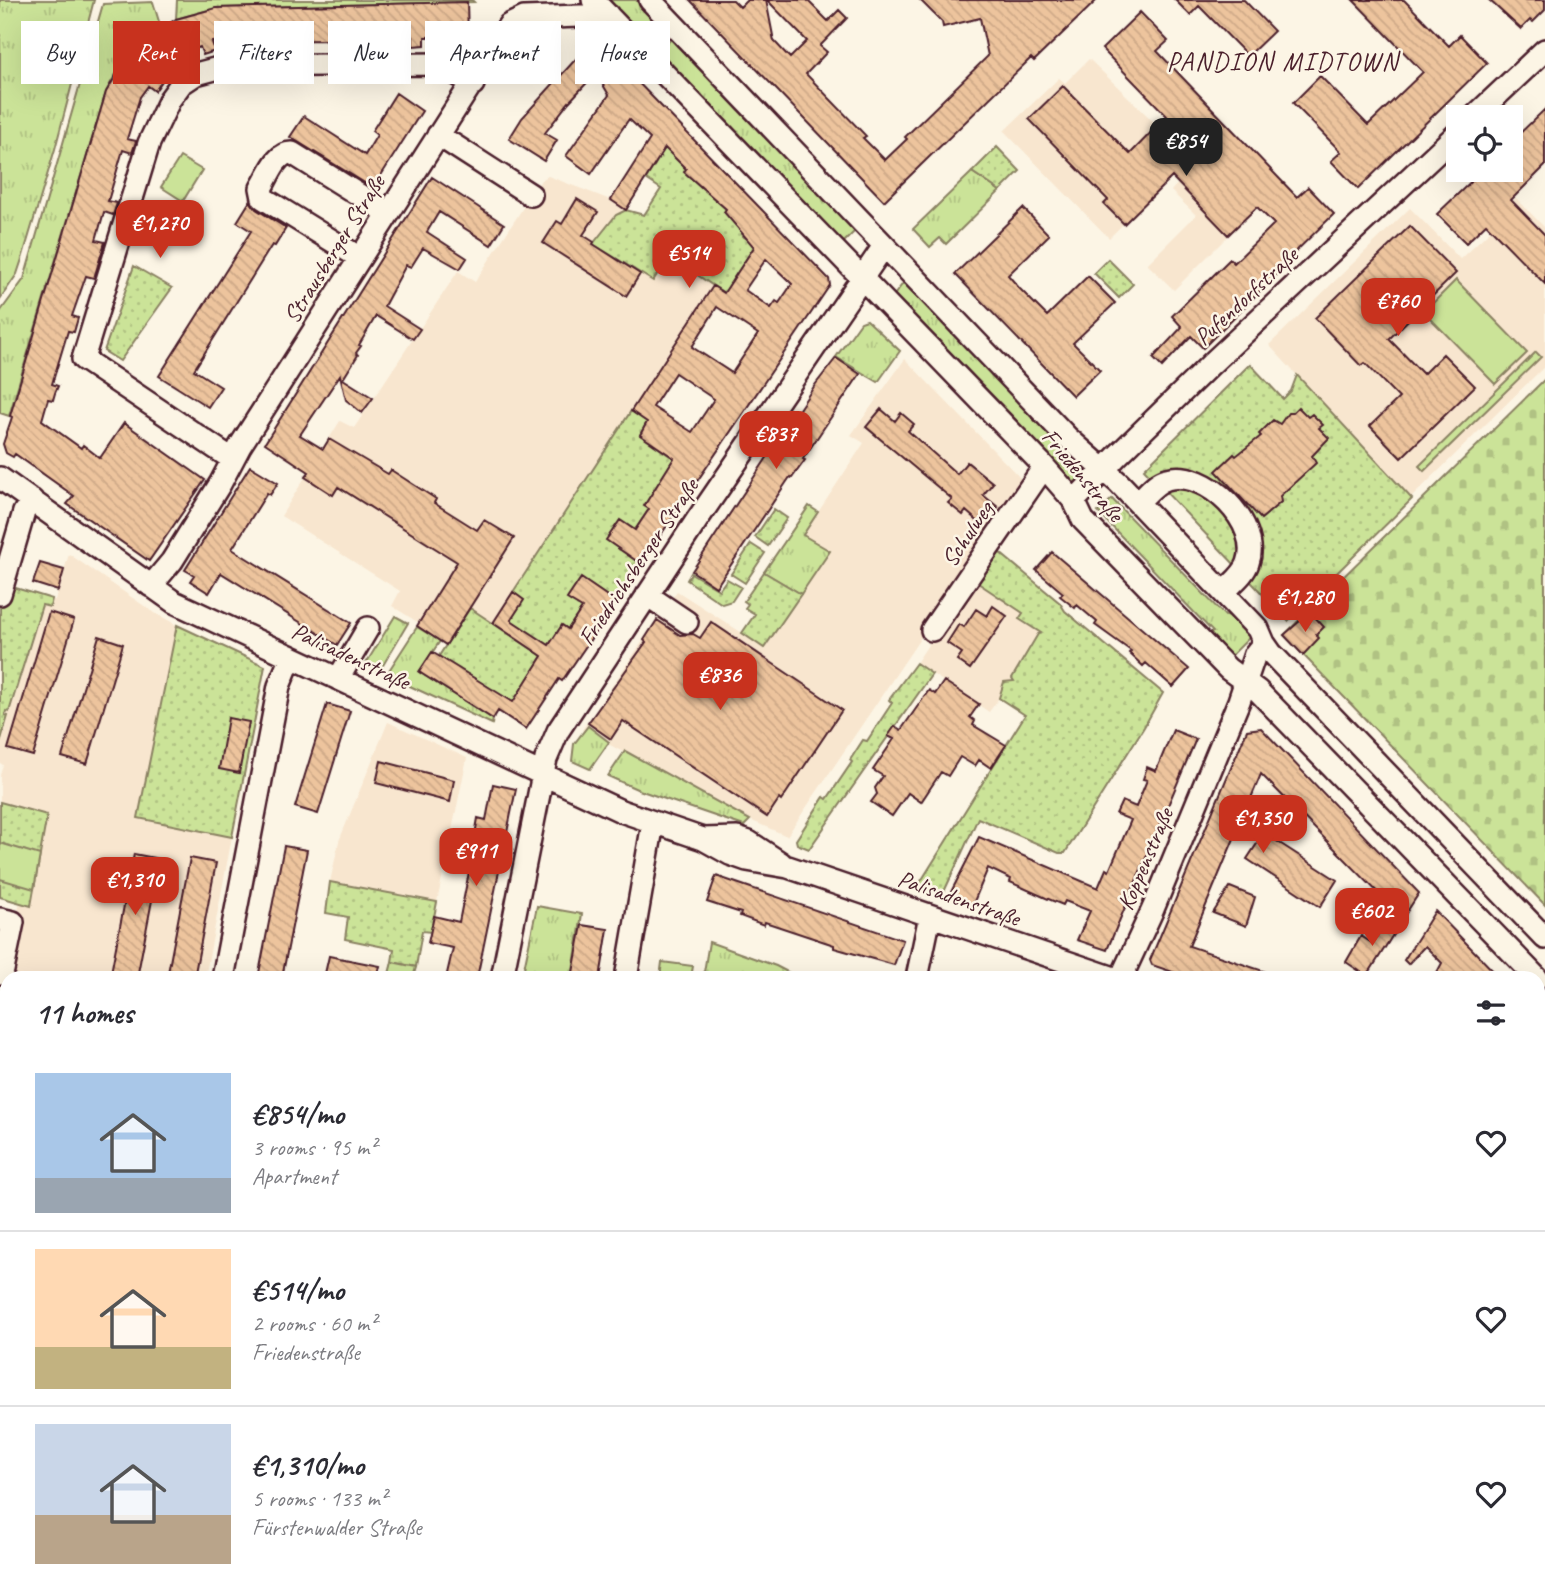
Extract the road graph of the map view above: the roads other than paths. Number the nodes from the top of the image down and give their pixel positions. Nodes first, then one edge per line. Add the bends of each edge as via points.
1 (650, 0) edge
2 (600, 8) edge
3 (515, 21) edge
4 (613, 21) edge
5 (675, 29) junction
6 (670, 34) edge
7 (1545, 50) edge
8 (425, 63) edge
9 (670, 78) edge
10 (473, 84) edge
11 (1487, 105) edge
12 (438, 135) junction
13 (1446, 144) edge
14 (531, 195) dead end
15 (388, 213) junction
16 (884, 246) junction
17 (360, 258) junction
18 (862, 277) junction
19 (232, 459) junction
20 (1044, 467) junction
21 (1105, 471) junction
22 (0, 478) edge
23 (32, 500) junction
24 (1074, 501) junction
25 (1138, 502) junction
26 (151, 586) junction
27 (1223, 592) junction
28 (0, 594) edge
29 (647, 595) junction
30 (687, 622) dead end
31 (368, 628) dead end
32 (932, 630) dead end
33 (1264, 643) junction
34 (291, 657) junction
35 (338, 679) junction
36 (1247, 681) junction
37 (543, 775) junction
38 (653, 823) junction
39 (930, 916) junction
40 (0, 919) edge
41 (1545, 938) edge
42 (2, 971) edge
43 (224, 971) edge
44 (503, 971) edge
45 (627, 971) edge
46 (918, 971) edge
47 (1093, 971) edge
48 (1124, 971) edge
49 (1529, 971) edge

1 - 5 street, Friedenstraße
2 - 3 street, Strausberger Straße
2 - 4 street, Friedenstraße
5 - 6 street
5 - 16 street, Friedenstraße
7 - 11 street
8 - 19 street via 226,66 195,74 170,99 149,143 83,359
9 - 18 street, Friedenstraße
10 - 12 street, Strausberger Straße
12 - 14 street
12 - 15 street, Strausberger Straße
13 - 21 street, Pufendorfstraße via 1211,364
15 - 17 street, Strausberger Straße
15 - 17 street via 292,153 280,157 261,188 265,200
16 - 18 street, Friedrichsberger Straße
16 - 21 street, Friedenstraße
17 - 19 street, Strausberger Straße
18 - 20 street, Friedenstraße
18 - 29 street, Friedrichsberger Straße
19 - 26 street, Strausberger Straße via 172,561
20 - 24 street, Friedenstraße
20 - 32 street, Schulweg
21 - 24 street, Pufendorfstraße
21 - 25 street, Friedenstraße
22 - 23 street, Palisadenstraße
23 - 26 street, Palisadenstraße
23 - 28 street via 24,512
24 - 36 street, Friedenstraße via 1083,520 1228,669
25 - 27 street, Friedenstraße
25 - 27 street via 1164,480 1181,478 1211,488 1237,514 1249,537 1250,553 1243,572
26 - 34 street, Palisadenstraße via 170,600
27 - 33 street, Friedenstraße via 1258,629
29 - 30 street
29 - 37 street, Friedrichsberger Straße via 565,717
31 - 35 street
33 - 36 street, Koppenstraße via 1255,654
33 - 41 street, Friedenstraße
34 - 35 street, Palisadenstraße
34 - 43 street via 279,686
35 - 37 street, Palisadenstraße
36 - 48 street, Koppenstraße
36 - 49 street, Friedenstraße
37 - 38 street, Palisadenstraße
37 - 44 street, Friedrichsberger Straße
38 - 39 street, Palisadenstraße via 747,860 788,867
38 - 45 street
39 - 46 street
39 - 47 street, Palisadenstraße
40 - 42 street via 13,922

